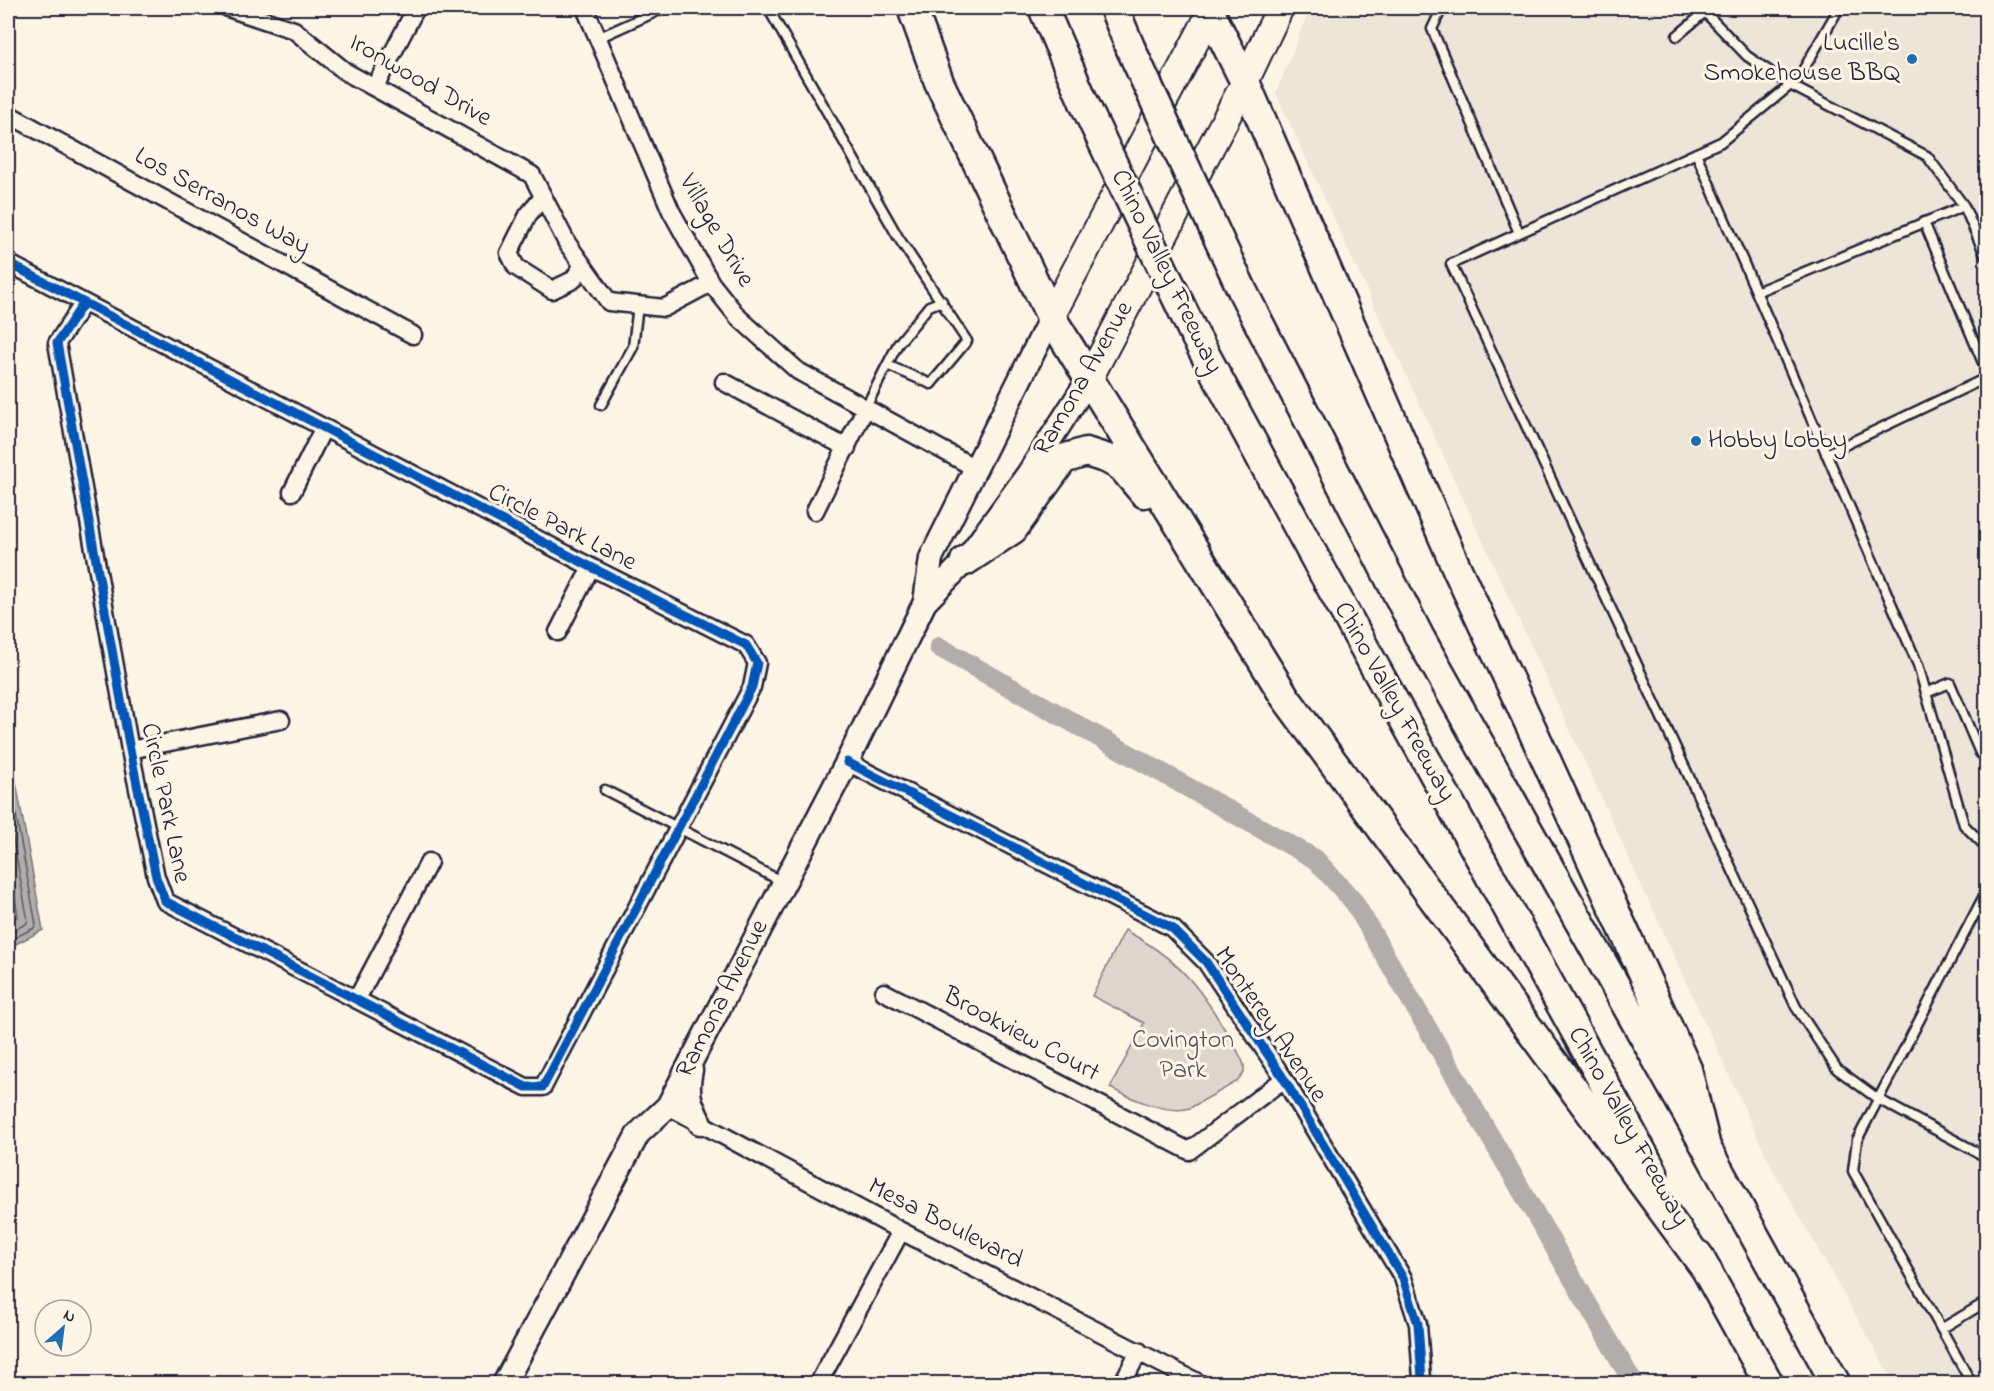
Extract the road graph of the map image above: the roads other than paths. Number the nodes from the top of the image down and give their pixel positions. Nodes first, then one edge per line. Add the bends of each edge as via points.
1 (228, 8) edge
2 (416, 8) edge
3 (585, 8) edge
4 (664, 8) edge
5 (768, 8) edge
6 (912, 8) edge
7 (1043, 8) edge
8 (1114, 8) edge
9 (1280, 8) edge
10 (1442, 8) edge
11 (1839, 8) edge
12 (1210, 10) edge
13 (1703, 10) edge
14 (1677, 36) dead end
15 (598, 38) junction
16 (1245, 82) junction
17 (1790, 85) junction
18 (375, 87) junction
19 (8, 114) edge
20 (1696, 153) junction
21 (543, 197) junction
22 (1964, 206) junction
23 (1924, 222) junction
24 (1519, 233) junction
25 (1986, 256) edge
26 (8, 263) edge
27 (583, 265) junction
28 (711, 284) junction
29 (1756, 292) junction
30 (942, 301) junction
31 (84, 304) junction
32 (638, 305) junction
33 (1051, 317) junction
34 (413, 335) dead end
35 (887, 365) junction
36 (1986, 370) edge
37 (1986, 378) edge
38 (1089, 379) junction
39 (724, 382) dead end
40 (601, 405) dead end
41 (865, 409) junction
42 (323, 429) junction
43 (847, 448) junction
44 (1826, 454) junction
45 (975, 468) junction
46 (292, 492) dead end
47 (815, 511) dead end
48 (1198, 555) junction
49 (965, 561) junction
50 (591, 567) junction
51 (925, 602) junction
52 (558, 632) dead end
53 (1926, 693) junction
54 (281, 720) dead end
55 (130, 750) junction
56 (1986, 758) edge
57 (847, 762) junction
58 (605, 790) dead end
59 (679, 828) junction
60 (1986, 847) edge
61 (429, 862) dead end
62 (784, 882) junction
63 (1986, 892) edge
64 (884, 992) dead end
65 (357, 999) junction
66 (699, 1046) junction
67 (1284, 1078) junction
68 (1878, 1099) junction
69 (668, 1106) junction
70 (700, 1123) junction
71 (1706, 1147) junction
72 (1986, 1157) edge
73 (901, 1231) junction
74 (1708, 1272) junction
75 (1986, 1302) edge
76 (1941, 1329) junction
77 (1139, 1351) junction
78 (504, 1383) edge
79 (818, 1383) edge
80 (1122, 1383) edge
81 (1201, 1383) edge
82 (1420, 1383) edge
83 (1769, 1383) edge
84 (1836, 1383) edge
85 (1972, 1383) edge

1 - 18 street, Ironwood Drive via 294,30 346,72
2 - 18 street
3 - 15 street, Village Drive
4 - 15 lane
5 - 30 lane via 898,237
6 - 33 highway via 939,82
7 - 74 highway, Chino Valley Freeway, bridge via 1193,332
8 - 71 highway, Chino Valley Freeway, bridge via 1243,292 1419,636
9 - 16 main road, Ramona Avenue
10 - 24 lane via 1432,29
11 - 17 lane via 1798,79
12 - 16 highway
12 - 33 main road, Ramona Avenue
13 - 14 lane
13 - 17 lane via 1747,56
15 - 28 street, Village Drive via 671,211
16 - 38 main road, Ramona Avenue
16 - 71 highway via 1457,569 1687,1069
17 - 20 lane via 1721,142
17 - 22 lane via 1927,156
18 - 21 street, Ironwood Drive via 532,175
19 - 34 street, Los Serranos Way
20 - 24 lane
20 - 29 lane
21 - 27 street, Ironwood Drive
21 - 27 street via 528,215 509,253 516,267 552,290 573,280
22 - 23 lane
22 - 25 lane
23 - 29 lane
23 - 36 lane
24 - 68 lane via 1451,264 1796,1007 1837,1069
26 - 31 street, Circle Park Lane
27 - 32 street, Ironwood Drive via 609,302
28 - 32 street, Ironwood Drive via 664,308
28 - 41 street, Village Drive via 738,317 798,371
29 - 44 lane
30 - 35 lane via 929,306 898,344
30 - 35 lane via 967,341 931,384
31 - 42 street, Circle Park Lane
31 - 55 street, Circle Park Lane via 57,344
32 - 40 lane via 633,346
33 - 38 highway
33 - 45 street, Ramona Avenue
35 - 41 lane
37 - 44 lane
38 - 48 highway
38 - 49 street, Ramona Avenue via 1028,474
39 - 43 street
41 - 43 street
41 - 45 street, Village Drive
42 - 46 street
42 - 50 street, Circle Park Lane
43 - 47 street
44 - 53 lane via 1918,665
45 - 51 street, Ramona Avenue via 931,558
48 - 49 highway via 1122,467 1086,452 1063,459 1013,529
48 - 74 highway via 1286,697
49 - 51 street, Ramona Avenue
50 - 52 street
50 - 59 street, Circle Park Lane via 746,645 757,663 752,687
51 - 57 street, Ramona Avenue
53 - 56 lane via 1950,683 1980,753
53 - 60 lane via 1964,825
54 - 55 street
55 - 65 street, Circle Park Lane via 156,877 165,901
57 - 62 street, Ramona Avenue
57 - 67 street, Monterey Avenue via 1172,927 1206,962
58 - 59 lane
59 - 62 lane
59 - 65 street, Circle Park Lane via 543,1087 526,1087
61 - 65 street
62 - 66 street, Ramona Avenue
63 - 68 lane
64 - 67 street, Brookview Court via 1189,1151
66 - 69 street, Ramona Avenue
66 - 70 street via 688,1086 689,1101
67 - 82 street, Monterey Avenue via 1403,1278 1418,1324
68 - 72 lane
68 - 76 lane via 1857,1140 1853,1171
69 - 70 street, Mesa Boulevard
69 - 78 street, Ramona Avenue via 638,1134
70 - 73 street, Mesa Boulevard
71 - 84 highway, Chino Valley Freeway
73 - 77 street, Mesa Boulevard
73 - 79 street
74 - 83 highway, Chino Valley Freeway
75 - 76 lane
76 - 85 lane
77 - 80 street
77 - 81 street, Mesa Boulevard

